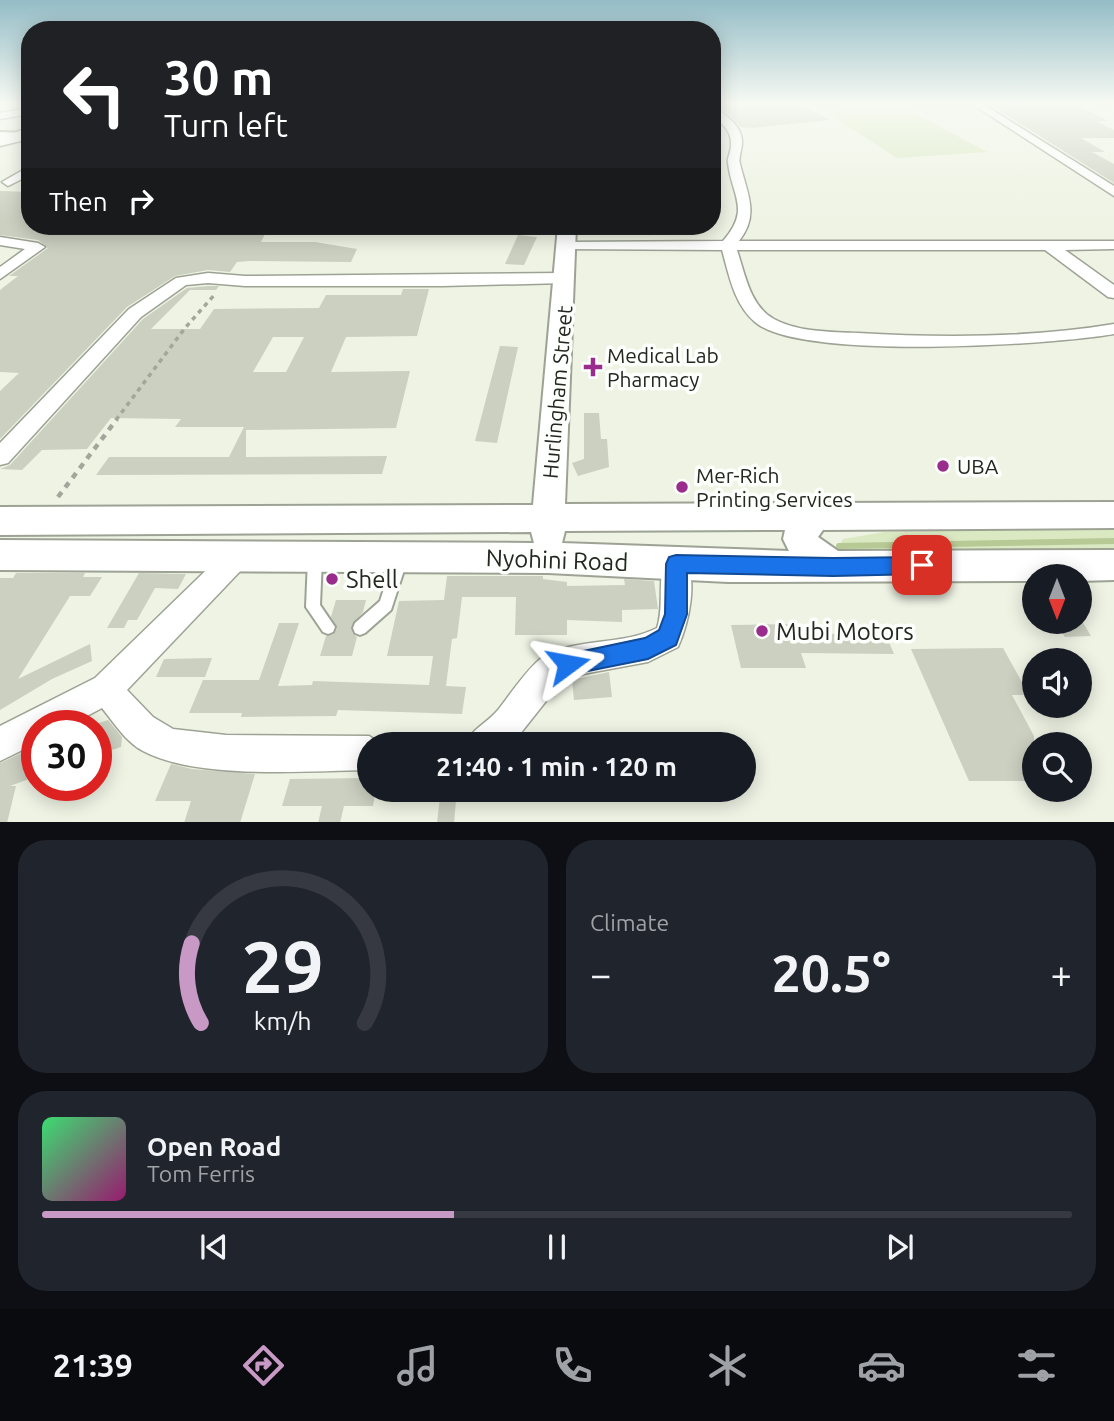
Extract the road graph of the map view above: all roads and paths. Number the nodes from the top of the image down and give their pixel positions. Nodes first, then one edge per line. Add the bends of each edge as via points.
1 (739, 142) edge
2 (1036, 142) edge
3 (21, 175) edge
4 (8, 182) dead end
5 (1114, 192) edge
6 (567, 236) edge
7 (0, 241) edge
8 (728, 245) junction
9 (1114, 245) edge
10 (1050, 246) junction
11 (0, 274) edge
12 (565, 278) junction
13 (236, 280) junction
14 (1114, 293) edge
15 (1114, 329) edge
16 (0, 457) edge
17 (1114, 515) edge
18 (816, 517) junction
19 (549, 518) junction
20 (0, 521) edge
21 (40, 521) junction
22 (0, 555) edge
23 (402, 556) junction
24 (237, 557) junction
25 (315, 557) junction
26 (548, 558) junction
27 (676, 564) junction
28 (1114, 565) edge
29 (833, 567) junction
30 (328, 627) dead end
31 (360, 628) dead end
32 (106, 689) junction
33 (500, 732) edge
34 (0, 744) edge
35 (357, 753) edge

1 - 8 street via 733,162 744,207 742,227
2 - 5 street
3 - 4 street
6 - 8 street
6 - 12 main road, Hurlingham Street
7 - 11 street via 38,247
8 - 10 street
8 - 15 street via 746,300 769,324 790,331 915,340 1074,335
9 - 10 street
10 - 14 street
12 - 13 street
12 - 19 main road, Hurlingham Street
13 - 16 street via 186,279 143,305
13 - 21 path via 206,302
17 - 18 main road, Nyohini Road
18 - 19 main road, Nyohini Road
18 - 29 main road via 802,527 801,540 812,554
19 - 21 main road, Nyohini Road
19 - 26 main road, Hurlingham Street
20 - 21 main road, Nyohini Road
22 - 24 main road, Nyohini Road
23 - 25 main road, Nyohini Road
23 - 26 main road, Nyohini Road
23 - 31 lane via 386,605
24 - 25 main road, Nyohini Road
24 - 32 street
25 - 30 lane via 313,607
26 - 27 main road, Nyohini Road
27 - 29 main road, Nyohini Road
27 - 33 street via 676,614 668,637 648,648 552,669
28 - 29 main road, Nyohini Road
32 - 34 street
32 - 35 street via 152,737 166,744 225,751

